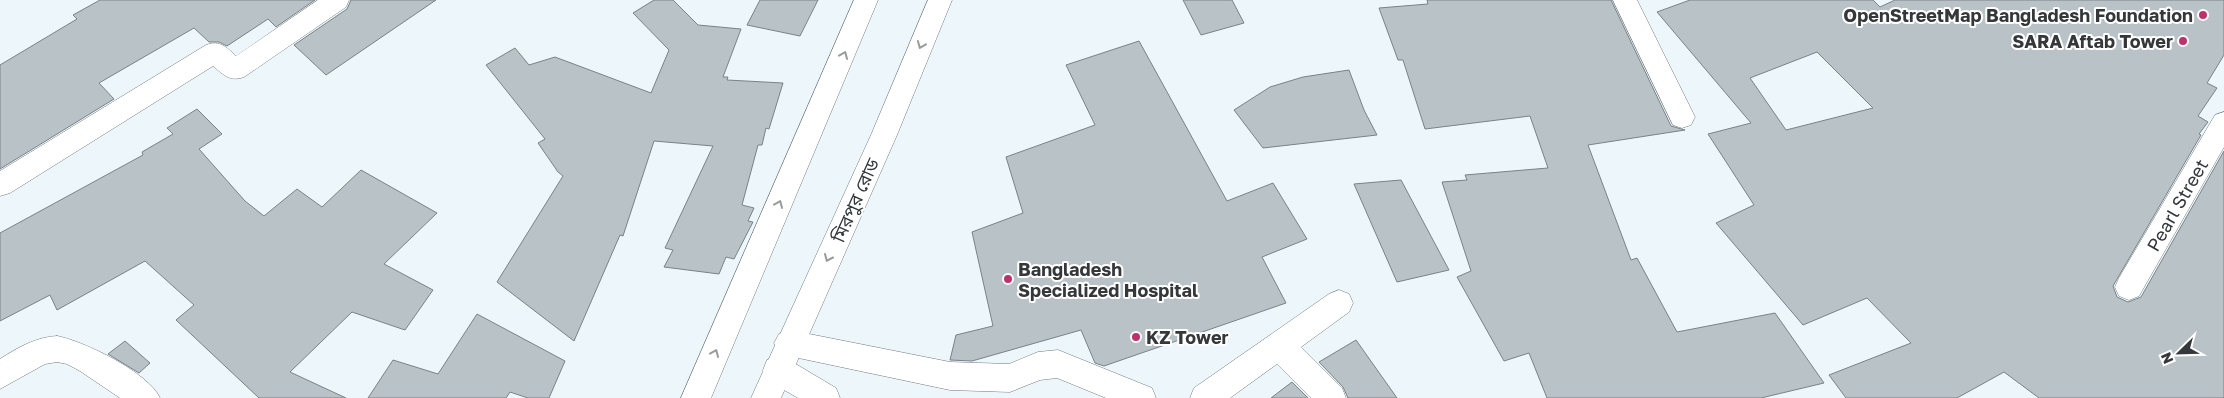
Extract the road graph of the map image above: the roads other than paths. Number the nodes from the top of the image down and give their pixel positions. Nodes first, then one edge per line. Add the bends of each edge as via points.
1 (337, 0) edge
2 (866, 0) edge
3 (940, 0) edge
4 (1626, 0) edge
5 (1682, 116) dead end
6 (2224, 123) edge
7 (0, 185) edge
8 (2129, 286) dead end
9 (1339, 303) dead end
10 (789, 343) junction
11 (1279, 345) junction
12 (778, 370) junction
13 (0, 375) edge
14 (145, 398) edge
15 (696, 398) edge
16 (766, 398) edge
17 (824, 398) edge
18 (1141, 398) edge
19 (1205, 398) edge
20 (1331, 398) edge

1 - 7 main road via 235,70 216,52
15 -> 2 main road
3 -> 10 main road, মিরপুর রোড via 884,136
4 - 5 main road
6 - 8 main road, Pearl Street
9 - 11 main road
10 - 12 main road, মিরপুর রোড
10 - 18 main road via 950,376 1010,378 1038,366 1058,364
11 - 19 main road
11 - 20 main road
12 - 16 main road, মিরপুর রোড
12 - 17 main road
13 - 14 main road via 40,352 56,349 89,360

